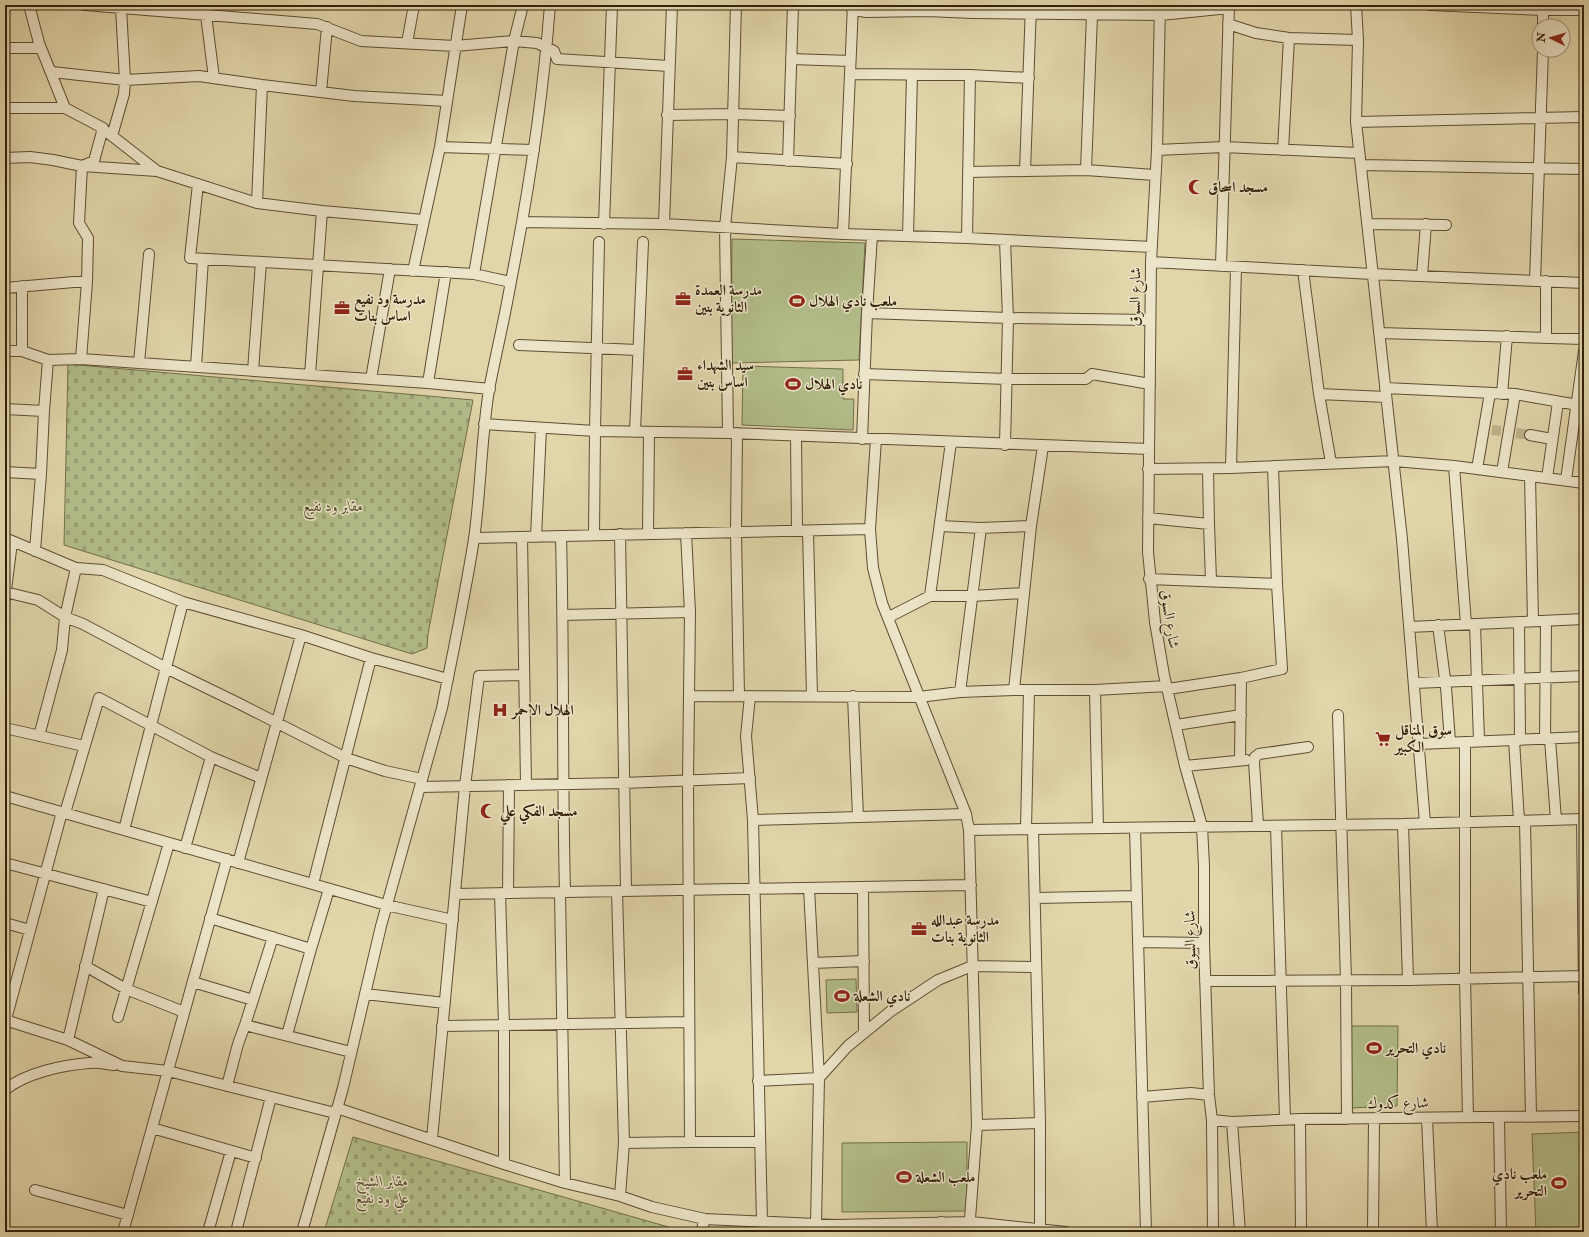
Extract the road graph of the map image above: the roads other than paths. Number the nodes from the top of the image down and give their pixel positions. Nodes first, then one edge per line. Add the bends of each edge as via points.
1 (29, 5) edge
2 (85, 5) edge
3 (414, 5) edge
4 (462, 5) edge
5 (523, 5) edge
6 (550, 5) edge
7 (612, 5) edge
8 (672, 5) edge
9 (736, 5) edge
10 (793, 5) edge
11 (1356, 5) edge
12 (1432, 5) edge
13 (1229, 6) edge
14 (1513, 6) edge
15 (121, 8) junction
16 (852, 8) edge
17 (973, 9) edge
18 (1031, 10) edge
19 (1160, 10) edge
20 (1544, 10) junction
21 (1584, 10) edge
22 (206, 15) junction
23 (1092, 15) junction
24 (1544, 18) edge
25 (1228, 24) junction
26 (327, 27) junction
27 (1289, 38) junction
28 (1358, 40) junction
29 (514, 41) junction
30 (407, 43) junction
31 (455, 46) junction
32 (5, 48) edge
33 (41, 48) junction
34 (547, 48) junction
35 (1543, 58) edge
36 (792, 60) junction
37 (850, 61) junction
38 (610, 63) junction
39 (669, 66) junction
40 (52, 72) junction
41 (850, 74) junction
42 (912, 75) junction
43 (970, 75) junction
44 (214, 78) junction
45 (1029, 78) junction
46 (125, 80) junction
47 (262, 85) junction
48 (321, 92) junction
49 (447, 101) junction
50 (5, 108) edge
51 (65, 108) junction
52 (733, 114) junction
53 (667, 115) junction
54 (790, 116) junction
55 (1541, 117) junction
56 (1584, 117) edge
57 (1356, 122) junction
58 (103, 128) junction
59 (112, 136) junction
60 (440, 147) junction
61 (1224, 147) junction
62 (495, 150) junction
63 (534, 150) junction
64 (1157, 150) junction
65 (1283, 150) junction
66 (1359, 153) junction
67 (732, 157) junction
68 (5, 158) edge
69 (788, 161) junction
70 (847, 164) junction
71 (1361, 165) junction
72 (82, 166) junction
73 (1539, 168) junction
74 (1584, 169) edge
75 (1086, 170) junction
76 (157, 171) junction
77 (1025, 171) junction
78 (968, 172) junction
79 (1154, 175) junction
80 (198, 184) junction
81 (256, 203) junction
82 (322, 211) junction
83 (424, 220) junction
84 (522, 222) junction
85 (604, 224) junction
86 (664, 224) junction
87 (1367, 224) junction
88 (1426, 224) junction
89 (1446, 225) dead end
90 (725, 227) junction
91 (843, 234) junction
92 (872, 235) junction
93 (908, 236) junction
94 (967, 238) junction
95 (1005, 240) junction
96 (599, 242) dead end
97 (643, 242) dead end
98 (1152, 247) junction
99 (149, 254) dead end
100 (203, 259) junction
101 (261, 262) junction
102 (1151, 262) junction
103 (318, 265) junction
104 (1221, 266) junction
105 (1236, 267) junction
106 (390, 269) junction
107 (413, 270) junction
108 (1303, 270) junction
109 (446, 272) junction
110 (474, 274) junction
111 (1372, 274) junction
112 (1422, 276) junction
113 (1535, 281) junction
114 (1546, 281) junction
115 (87, 282) junction
116 (511, 282) junction
117 (1584, 283) edge
118 (22, 286) junction
119 (5, 288) edge
120 (866, 313) junction
121 (1008, 318) junction
122 (1150, 320) junction
123 (1379, 333) junction
124 (1507, 336) junction
125 (1546, 337) junction
126 (1584, 339) edge
127 (519, 345) dead end
128 (596, 348) junction
129 (638, 350) junction
130 (5, 351) edge
131 (22, 351) junction
132 (1584, 352) edge
133 (81, 359) junction
134 (48, 360) junction
135 (140, 363) junction
136 (196, 367) junction
137 (253, 371) junction
138 (864, 374) junction
139 (310, 375) junction
140 (371, 379) junction
141 (1007, 379) junction
142 (428, 383) junction
143 (1150, 384) junction
144 (490, 389) junction
145 (1386, 392) junction
146 (1490, 393) junction
147 (1319, 394) junction
148 (1502, 394) junction
149 (1515, 394) junction
150 (1558, 402) junction
151 (1581, 406) edge
152 (5, 409) edge
153 (44, 411) junction
154 (484, 424) junction
155 (541, 428) junction
156 (595, 431) junction
157 (1500, 431) junction
158 (635, 432) junction
159 (649, 432) junction
160 (732, 433) junction
161 (1530, 435) tunnel mouth
162 (796, 436) junction
163 (1552, 438) junction
164 (862, 439) junction
165 (876, 439) junction
166 (951, 442) junction
167 (1005, 445) junction
168 (1043, 446) junction
169 (1149, 449) junction
170 (1394, 461) junction
171 (1331, 463) junction
172 (1274, 466) junction
173 (1454, 466) junction
174 (1231, 468) junction
175 (1148, 469) junction
176 (1208, 469) junction
177 (1477, 469) junction
178 (5, 472) edge
179 (1502, 472) junction
180 (41, 474) junction
181 (1530, 476) junction
182 (1547, 478) junction
183 (1566, 480) junction
184 (1584, 483) edge
185 (1148, 518) junction
186 (1209, 524) junction
187 (940, 526) junction
188 (1031, 526) junction
189 (981, 528) junction
190 (870, 529) junction
191 (797, 531) junction
192 (808, 531) junction
193 (736, 532) junction
194 (686, 533) junction
195 (620, 534) junction
196 (648, 534) junction
197 (594, 535) junction
198 (561, 536) junction
199 (522, 537) junction
200 (536, 537) junction
201 (474, 538) junction
202 (9, 540) edge
203 (35, 551) junction
204 (76, 568) junction
205 (1149, 579) junction
206 (1211, 581) junction
207 (1277, 584) junction
208 (1024, 593) junction
209 (5, 594) edge
210 (930, 596) junction
211 (972, 596) junction
212 (183, 602) junction
213 (690, 612) junction
214 (622, 614) junction
215 (563, 616) junction
216 (65, 617) junction
217 (889, 617) junction
218 (1584, 619) edge
219 (1532, 621) junction
220 (1546, 621) junction
221 (1519, 622) junction
222 (1471, 624) junction
223 (1438, 625) junction
224 (1409, 627) junction
225 (301, 635) junction
226 (371, 658) junction
227 (166, 668) junction
228 (524, 675) junction
229 (1584, 676) edge
230 (1241, 678) junction
231 (1545, 678) junction
232 (448, 679) junction
233 (1520, 679) junction
234 (1477, 680) junction
235 (1445, 682) junction
236 (1414, 683) junction
237 (1168, 688) junction
238 (1014, 690) junction
239 (1029, 690) junction
240 (1095, 690) junction
241 (960, 692) junction
242 (689, 696) junction
243 (740, 696) junction
244 (750, 696) junction
245 (812, 696) junction
246 (853, 696) junction
247 (919, 697) junction
248 (1241, 715) junction
249 (1338, 715) dead end
250 (277, 722) junction
251 (151, 725) junction
252 (1176, 725) junction
253 (5, 728) edge
254 (39, 736) junction
255 (1584, 737) edge
256 (1548, 739) junction
257 (1517, 740) junction
258 (1479, 741) junction
259 (1450, 742) junction
260 (1465, 742) junction
261 (1419, 744) junction
262 (84, 746) junction
263 (1308, 747) dead end
264 (211, 757) junction
265 (346, 758) junction
266 (1254, 759) junction
267 (1240, 760) junction
268 (1185, 766) junction
269 (261, 778) junction
270 (750, 778) junction
271 (688, 781) junction
272 (421, 783) junction
273 (623, 783) junction
274 (526, 784) junction
275 (563, 784) junction
276 (509, 785) junction
277 (465, 786) junction
278 (5, 796) edge
279 (64, 813) junction
280 (966, 814) junction
281 (858, 817) junction
282 (1583, 819) edge
283 (753, 820) junction
284 (1556, 820) junction
285 (1522, 821) junction
286 (1465, 822) junction
287 (1425, 823) junction
288 (1402, 824) junction
289 (1258, 825) junction
290 (1341, 825) junction
291 (1202, 826) junction
292 (1276, 826) junction
293 (1098, 828) junction
294 (1135, 828) junction
295 (1029, 829) junction
296 (124, 830) junction
297 (969, 830) junction
298 (169, 843) junction
299 (185, 848) junction
300 (227, 859) junction
301 (238, 862) junction
302 (5, 863) edge
303 (45, 874) junction
304 (313, 884) junction
305 (971, 885) junction
306 (863, 887) junction
307 (754, 888) junction
308 (809, 888) junction
309 (329, 889) junction
310 (688, 889) junction
311 (104, 890) junction
312 (622, 890) junction
313 (562, 892) junction
314 (504, 893) junction
315 (455, 894) junction
316 (1137, 896) junction
317 (1034, 898) junction
318 (152, 902) junction
319 (386, 905) junction
320 (210, 918) junction
321 (452, 920) junction
322 (5, 923) edge
323 (30, 930) junction
324 (273, 937) junction
325 (1138, 942) junction
326 (1204, 943) junction
327 (310, 949) junction
328 (864, 961) junction
329 (813, 963) junction
330 (85, 966) junction
331 (972, 966) junction
332 (1036, 967) junction
333 (1529, 976) junction
334 (1584, 976) edge
335 (1466, 977) junction
336 (1280, 980) junction
337 (1346, 980) junction
338 (1408, 980) junction
339 (1205, 981) junction
340 (193, 982) junction
341 (126, 989) junction
342 (1584, 992) edge
343 (365, 994) junction
344 (253, 1000) junction
345 (445, 1003) junction
346 (184, 1012) junction
347 (118, 1017) dead end
348 (5, 1021) edge
349 (689, 1022) junction
350 (620, 1023) junction
351 (562, 1024) junction
352 (245, 1025) junction
353 (504, 1025) junction
354 (442, 1026) junction
355 (864, 1033) junction
356 (287, 1035) junction
357 (68, 1040) junction
358 (351, 1052) junction
359 (122, 1066) junction
360 (168, 1071) junction
361 (819, 1078) junction
362 (758, 1081) junction
363 (227, 1086) junction
364 (5, 1090) edge
365 (1209, 1094) junction
366 (271, 1097) junction
367 (1142, 1097) junction
368 (336, 1110) junction
369 (1531, 1116) junction
370 (1584, 1116) edge
371 (1468, 1117) junction
372 (1499, 1117) junction
373 (1300, 1118) junction
374 (1427, 1118) junction
375 (1285, 1119) junction
376 (1347, 1119) junction
377 (1374, 1119) junction
378 (1212, 1120) junction
379 (1232, 1122) junction
380 (1040, 1123) junction
381 (977, 1125) junction
382 (152, 1128) junction
383 (432, 1139) junction
384 (690, 1142) junction
385 (759, 1142) junction
386 (624, 1143) junction
387 (230, 1150) junction
388 (256, 1158) junction
389 (504, 1164) junction
390 (565, 1183) junction
391 (35, 1190) dead end
392 (620, 1196) junction
393 (128, 1215) junction
394 (705, 1219) junction
395 (762, 1222) junction
396 (942, 1222) junction
397 (816, 1224) junction
398 (970, 1227) edge
399 (836, 1228) edge
400 (1040, 1228) junction
401 (123, 1232) edge
402 (208, 1232) edge
403 (236, 1232) edge
404 (302, 1232) edge
405 (701, 1232) edge
406 (929, 1232) edge
407 (1060, 1232) edge
408 (1066, 1232) edge
409 (1146, 1232) edge
410 (1213, 1232) edge
411 (1240, 1232) edge
412 (1301, 1232) edge
413 (1373, 1232) edge
414 (1432, 1232) edge
415 (1501, 1232) edge

1 - 33 street
2 - 15 street
3 - 30 street
4 - 31 street
5 - 29 street
6 - 34 street
7 - 38 street
8 - 39 street
9 - 52 street
10 - 36 street
11 - 28 street
12 - 14 street
13 - 19 street
13 - 25 street
14 - 20 street
15 - 22 street
15 - 46 street
16 - 17 street via 867,12 926,11 956,14
16 - 37 street
17 - 18 street
18 - 23 street
18 - 45 street
19 - 23 street
19 - 64 street, شارع السوق
20 - 21 street
20 - 24 street
22 - 26 street
22 - 44 street
23 - 75 street
25 - 27 street via 1256,33
25 - 61 street
26 - 30 street via 360,41
26 - 48 street
27 - 28 street
27 - 65 street
28 - 57 street
29 - 31 street
29 - 34 street via 537,43
29 - 62 street
30 - 31 street
31 - 49 street
32 - 33 street
33 - 40 street
34 - 38 street via 554,51 557,59
34 - 63 street
35 - 55 street
36 - 37 street
36 - 54 street
37 - 41 street
38 - 39 street
38 - 85 street
39 - 53 street
40 - 46 street
40 - 51 street
41 - 42 street
41 - 70 street
42 - 43 street
42 - 93 street
43 - 45 street
43 - 78 street
44 - 46 street via 199,76
44 - 47 street
45 - 77 street
46 - 59 street via 124,94
47 - 48 street
47 - 81 street
48 - 49 street
49 - 60 street
50 - 51 street
51 - 58 street
52 - 53 street
52 - 54 street
52 - 67 street
53 - 86 street
54 - 69 street
55 - 56 street
55 - 57 street
55 - 73 street
57 - 66 street
58 - 59 street
58 - 72 street via 94,161
59 - 76 street
60 - 62 street
60 - 83 street
61 - 64 street
61 - 65 street
61 - 104 street
62 - 63 street
62 - 110 street
63 - 84 street
64 - 79 street, شارع السوق
65 - 66 street
66 - 71 street
67 - 69 street
67 - 90 street
68 - 72 street via 30,157
69 - 70 street
70 - 91 street
71 - 73 street
71 - 87 street
72 - 76 street
72 - 115 street via 79,223 88,238
73 - 74 street
73 - 113 street
75 - 77 street
75 - 79 street
76 - 80 street
77 - 78 street
78 - 94 street
79 - 98 street, شارع السوق
80 - 81 street
80 - 100 street via 190,258
81 - 82 street
82 - 83 street
82 - 103 street
83 - 107 street
84 - 85 street
84 - 116 street
85 - 86 street
86 - 90 street
87 - 88 street
87 - 111 street
88 - 89 street
88 - 112 street
90 - 91 street
90 - 160 street
91 - 92 street
92 - 93 street
92 - 120 street
93 - 94 street
94 - 95 street
95 - 98 street
95 - 121 street
96 - 128 street
97 - 129 street
98 - 102 street, شارع السوق
99 - 135 street
100 - 101 street
100 - 136 street
101 - 103 street
101 - 137 street
102 - 104 street
102 - 122 street, شارع السوق
103 - 106 street
103 - 139 street
104 - 105 street
105 - 108 street
105 - 174 street
106 - 107 street
106 - 140 street
107 - 109 street
108 - 111 street
108 - 147 street
109 - 110 street
109 - 142 street
110 - 116 street
111 - 112 street
111 - 123 street
112 - 113 street
113 - 114 street
114 - 117 street
114 - 125 street
115 - 118 street
115 - 133 street
116 - 144 street
118 - 119 street
118 - 131 street
120 - 121 street
120 - 138 street
121 - 122 street
121 - 141 street
122 - 143 street, شارع السوق
123 - 124 street
123 - 145 street
124 - 125 street
124 - 148 street
125 - 126 street
127 - 128 street
128 - 129 street
128 - 156 street
129 - 158 street
130 - 131 street
131 - 134 street
132 - 151 street
133 - 134 street
133 - 135 street
134 - 153 street
135 - 136 street
136 - 137 street
137 - 139 street
138 - 141 street
138 - 164 street
139 - 140 street
140 - 142 street
141 - 143 street via 1086,379 1092,374
141 - 167 street
142 - 144 street
143 - 169 street, شارع السوق
144 - 154 street
145 - 146 street
145 - 147 street
145 - 170 street
146 - 148 street
146 - 157 street
147 - 171 street
148 - 149 street
149 - 150 street
149 - 157 street
150 - 151 street
150 - 163 street
151 - 183 street
152 - 153 street
153 - 180 street
154 - 155 street
154 - 201 street
155 - 156 street
155 - 200 street
156 - 158 street
156 - 197 street
157 - 177 street
157 - 179 street
158 - 159 street
159 - 160 street
159 - 196 street
160 - 162 street
160 - 193 street
161 - 163 street
162 - 164 street
162 - 191 street
163 - 182 street
164 - 165 street
165 - 166 street
165 - 190 street
166 - 167 street
166 - 187 street
167 - 168 street
168 - 169 street
168 - 188 street
169 - 175 street, شارع السوق
170 - 171 street
170 - 173 street
170 - 224 street
171 - 172 street
172 - 174 street
172 - 207 street
173 - 177 street
173 - 222 street
174 - 176 street
175 - 176 street
175 - 185 street, شارع السوق
176 - 186 street
177 - 179 street
178 - 180 street
179 - 181 street
180 - 203 street
181 - 182 street
181 - 219 street
182 - 183 street
183 - 184 street
185 - 186 street
185 - 205 street, شارع السوق
186 - 206 street
187 - 189 street
187 - 210 street
188 - 189 street
188 - 208 street
189 - 211 street
190 - 192 street
190 - 217 street via 873,568 882,603
191 - 192 street
191 - 193 street
192 - 245 street
193 - 194 street
193 - 243 street
194 - 196 street
194 - 213 street
195 - 196 street
195 - 197 street
195 - 214 street
197 - 198 street
198 - 200 street
198 - 215 street
199 - 200 street
199 - 201 street
199 - 228 street
201 - 232 street
202 - 203 street
202 - 209 street
203 - 204 street
204 - 212 street via 103,570
204 - 216 street
205 - 206 street
205 - 237 street, شارع السوق
206 - 207 street
207 - 230 street via 1282,669
208 - 211 street
208 - 238 street
209 - 216 street via 38,600
210 - 211 street
210 - 217 street
211 - 241 street
212 - 225 street
212 - 227 street
213 - 214 street
213 - 242 street
214 - 215 street
214 - 273 street
215 - 275 street
216 - 227 street
216 - 254 street via 62,650
217 - 247 street
218 - 220 street
219 - 220 street
219 - 221 street
220 - 231 street
221 - 222 street
221 - 233 street
222 - 223 street
222 - 234 street
223 - 224 street
223 - 235 street
224 - 236 street
225 - 226 street
225 - 250 street
226 - 232 street
226 - 265 street
227 - 250 street
227 - 251 street
228 - 274 street
228 - 277 street via 479,676
229 - 231 street
230 - 237 street
230 - 248 street
231 - 233 street
231 - 256 street
232 - 272 street
233 - 234 street
233 - 257 street
234 - 235 street
234 - 258 street
235 - 236 street
235 - 259 street
236 - 261 street
237 - 240 street
237 - 252 street, شارع السوق
238 - 239 street
238 - 241 street
239 - 240 street
239 - 295 street
240 - 293 street
241 - 247 street
242 - 243 street
242 - 271 street
243 - 244 street
244 - 245 street
244 - 270 street via 746,736
245 - 246 street
246 - 247 street
246 - 281 street
247 - 280 street
248 - 252 street
248 - 267 street
249 - 290 street
250 - 265 street
250 - 269 street
251 - 262 street via 99,698
251 - 264 street
251 - 296 street
252 - 268 street, شارع السوق
253 - 254 street
254 - 262 street
255 - 256 street
256 - 257 street
256 - 284 street
257 - 258 street
257 - 285 street
258 - 260 street
259 - 260 street
259 - 261 street
260 - 286 street
261 - 287 street
262 - 279 street
263 - 266 street via 1259,754
264 - 269 street
264 - 299 street
265 - 272 street
265 - 304 street
266 - 267 street
266 - 289 street
267 - 268 street
268 - 291 street, شارع السوق
269 - 301 street
270 - 271 street
270 - 283 street
271 - 273 street
271 - 310 street
272 - 277 street
272 - 319 street
273 - 275 street
273 - 312 street
274 - 275 street
274 - 276 street
275 - 313 street
276 - 277 street
276 - 314 street
277 - 315 street
278 - 279 street
279 - 296 street
279 - 303 street
280 - 281 street
280 - 297 street
281 - 283 street
282 - 284 street
282 - 334 street
283 - 307 street
284 - 285 street
285 - 286 street
285 - 333 street
286 - 287 street
286 - 335 street
287 - 288 street
288 - 290 street
288 - 338 street
289 - 291 street
289 - 292 street
290 - 292 street
290 - 337 street
291 - 294 street
291 - 326 street, شارع السوق
292 - 336 street
293 - 294 street
293 - 295 street
294 - 316 street
295 - 297 street
295 - 317 street
296 - 298 street
297 - 305 street
298 - 299 street
298 - 318 street
299 - 300 street
300 - 301 street
300 - 320 street
301 - 304 street
302 - 303 street
303 - 311 street
303 - 323 street
304 - 309 street
305 - 306 street
305 - 331 street
306 - 308 street
306 - 328 street
307 - 308 street
307 - 310 street
307 - 362 street
308 - 329 street
309 - 319 street
309 - 327 street
310 - 312 street
310 - 349 street
311 - 318 street
311 - 330 street
312 - 313 street
312 - 350 street
313 - 314 street
313 - 351 street
314 - 315 street
314 - 353 street
315 - 321 street
316 - 317 street
316 - 325 street
317 - 332 street
318 - 341 street
319 - 321 street
319 - 343 street
320 - 324 street
320 - 340 street
321 - 345 street
322 - 323 street
323 - 348 street
324 - 327 street
324 - 344 street
325 - 326 street
325 - 367 street
326 - 339 street, شارع السوق
327 - 356 street
328 - 329 street
328 - 355 street
329 - 361 street
330 - 341 street
330 - 357 street
331 - 332 street
331 - 355 street via 938,980 891,1011
331 - 381 street
332 - 380 street
333 - 334 street
333 - 335 street
333 - 369 street
334 - 342 street
335 - 338 street
335 - 371 street
336 - 337 street
336 - 339 street
336 - 375 street
337 - 338 street
337 - 376 street
339 - 365 street, شارع السوق
340 - 344 street
340 - 346 street
341 - 346 street
341 - 347 street
343 - 345 street
343 - 358 street
344 - 352 street
345 - 354 street
346 - 360 street
348 - 357 street
349 - 350 street
349 - 384 street
350 - 351 street
350 - 386 street
351 - 353 street
351 - 390 street
352 - 356 street
352 - 363 street
353 - 354 street
353 - 389 street
354 - 383 street
355 - 361 street via 848,1046
356 - 358 street
357 - 359 street
358 - 368 street
359 - 360 street
359 - 364 street via 91,1063 48,1069
360 - 363 street
360 - 382 street
361 - 362 street
361 - 397 street
362 - 385 street
363 - 366 street
365 - 367 street
365 - 378 street, شارع السوق
366 - 368 street
366 - 388 street
367 - 409 street
368 - 383 street
368 - 404 street
369 - 370 street, شارع كدوك
369 - 372 street, شارع كدوك
371 - 372 street, شارع كدوك
371 - 374 street, شارع كدوك
372 - 415 street
373 - 375 street, شارع كدوك
373 - 376 street, شارع كدوك
373 - 412 street
374 - 377 street, شارع كدوك
374 - 414 street
375 - 379 street, شارع كدوك
376 - 377 street, شارع كدوك
377 - 413 street
378 - 379 street, شارع كدوك
378 - 410 street, شارع السوق
379 - 411 street
380 - 381 street
380 - 400 street
381 - 398 street
382 - 387 street
382 - 393 street
383 - 389 street
384 - 385 street
384 - 386 street
385 - 395 street
386 - 392 street
387 - 388 street
387 - 402 street
388 - 403 street
389 - 390 street
390 - 392 street
391 - 393 street
392 - 394 street via 652,1207
393 - 401 street
394 - 395 street
394 - 405 street
395 - 397 street
396 - 398 street
396 - 399 street
396 - 406 street
397 - 399 street
398 - 400 street
400 - 407 street
407 - 408 street

